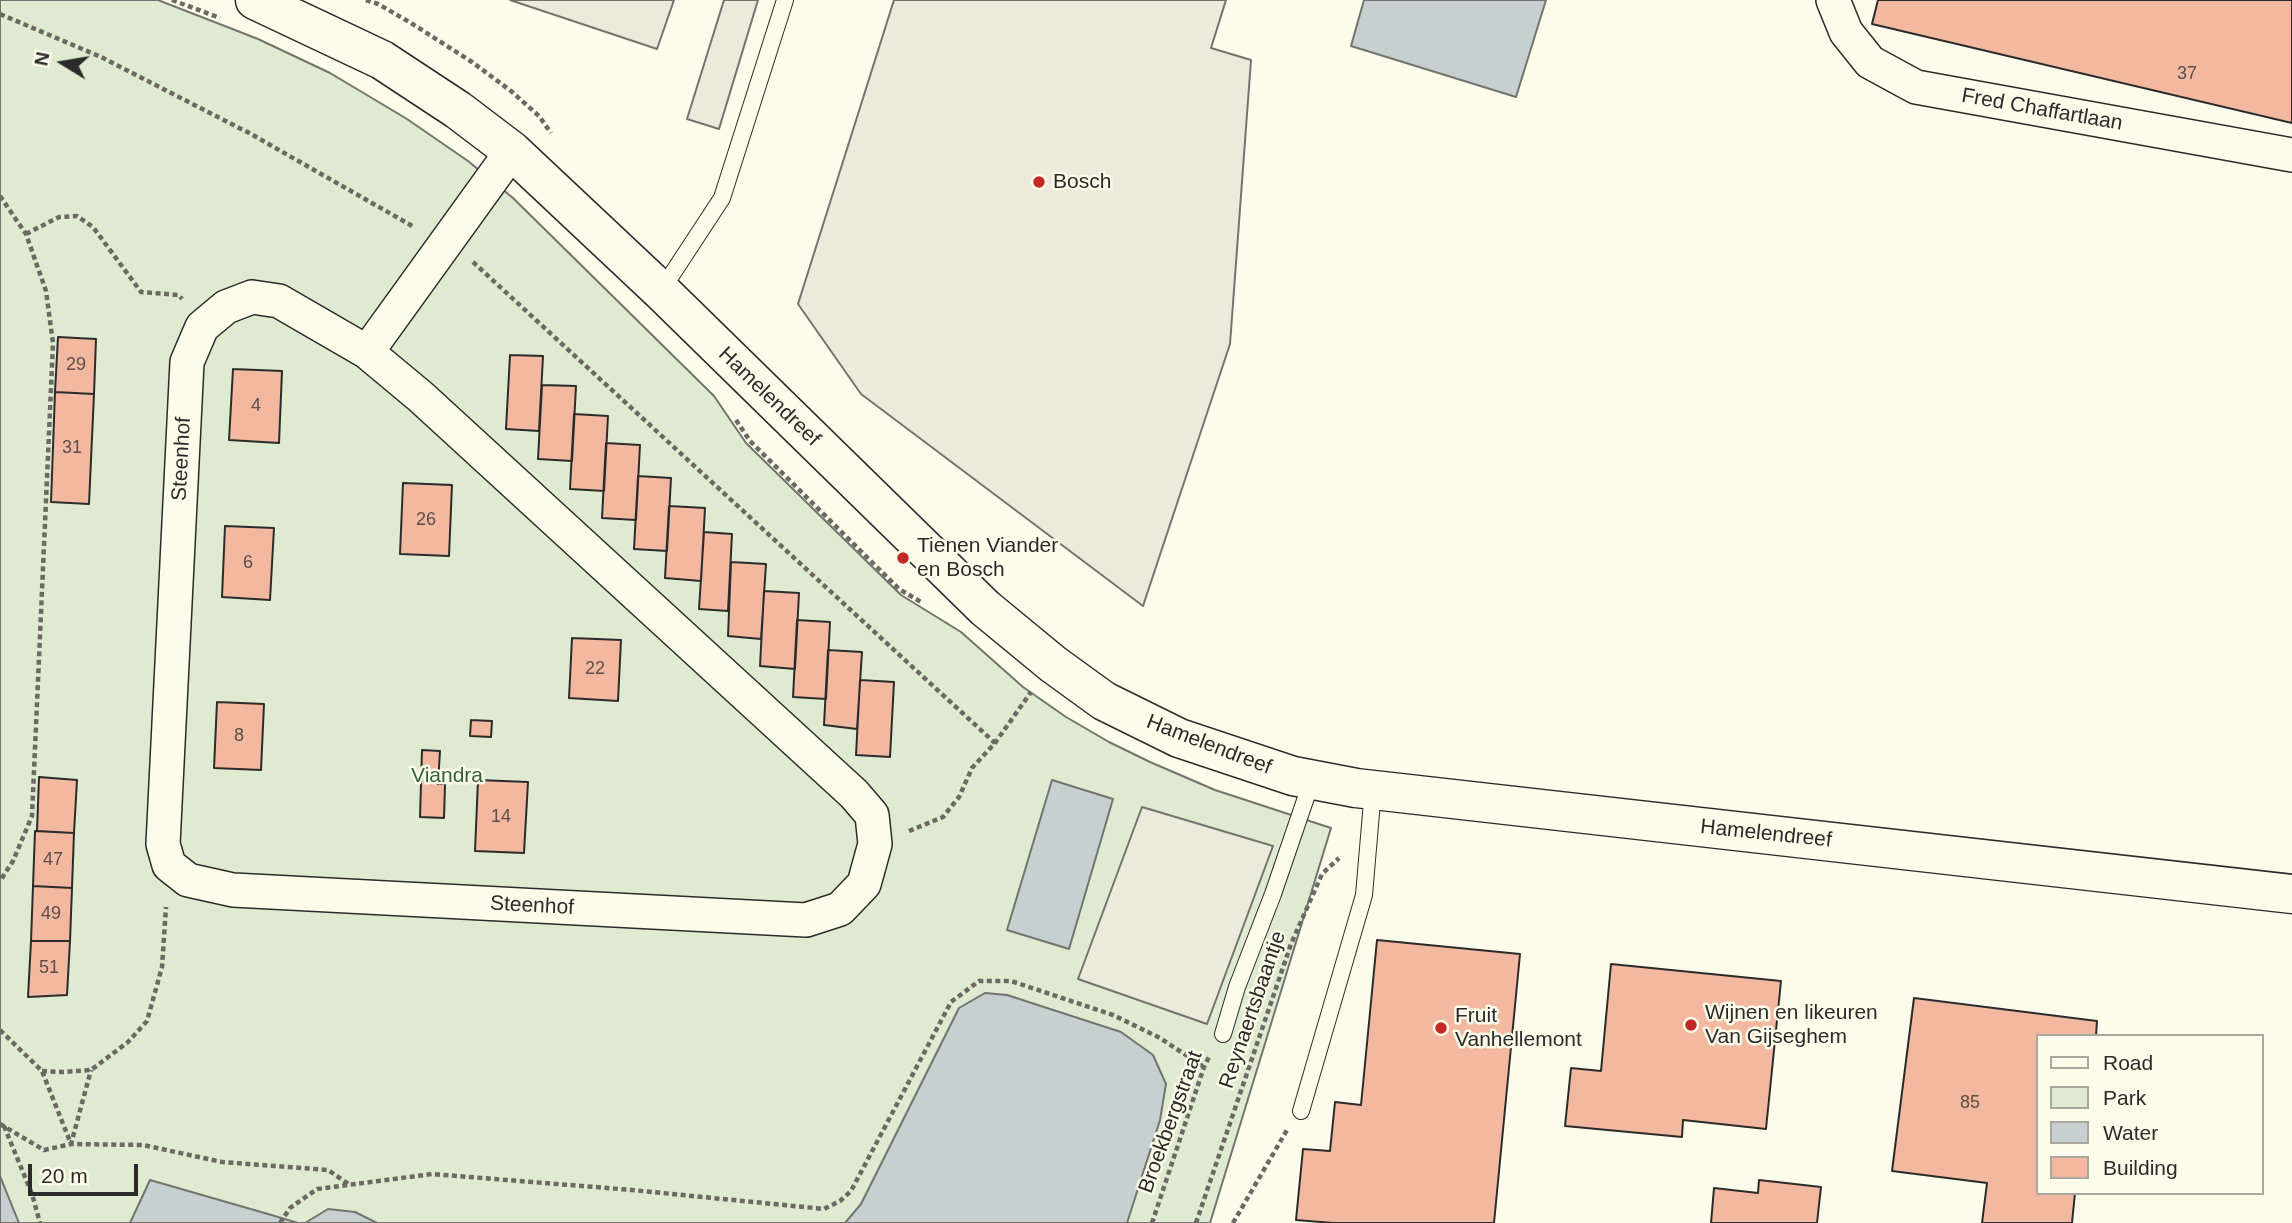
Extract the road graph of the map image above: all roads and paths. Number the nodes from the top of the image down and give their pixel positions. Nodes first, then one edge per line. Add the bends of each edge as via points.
1 (255, 0) edge
2 (366, 0) edge
3 (785, 0) edge
4 (1833, 0) edge
5 (0, 14) edge
6 (554, 135) dead end
7 (512, 151) junction
8 (2292, 155) edge
9 (0, 196) edge
10 (26, 234) junction
11 (444, 244) junction
12 (661, 291) junction
13 (202, 327) junction
14 (367, 352) junction
15 (1027, 697) dead end
16 (995, 743) junction
17 (1312, 780) junction
18 (1373, 790) junction
19 (875, 844) junction
20 (1340, 857) dead end
21 (169, 865) junction
22 (0, 881) edge
23 (2292, 894) edge
24 (0, 1030) edge
25 (1223, 1034) joint
26 (1204, 1067) junction
27 (43, 1070) junction
28 (91, 1070) junction
29 (1301, 1111) joint
30 (2, 1125) edge
31 (71, 1143) junction
32 (351, 1185) junction
33 (40, 1223) edge
34 (280, 1223) edge
35 (1152, 1223) edge
36 (1196, 1223) edge
37 (1233, 1223) edge

1 - 7 street, Hamelendreef via 382,60
2 - 6 path via 472,62 540,116
3 - 12 lane via 722,198
4 - 8 street, Fred Chaffartlaan via 1846,32 1870,62 1916,87
5 - 11 path via 101,57 251,134
7 - 11 street
7 - 12 street, Hamelendreef
9 - 10 path
10 - 13 path via 59,217 77,216 93,227 141,292 179,295
10 - 22 path via 46,291 52,356 32,816
11 - 14 street
11 - 16 path via 473,262
12 - 17 street, Hamelendreef via 985,608 1054,664 1104,701 1179,738
13 - 14 street, Steenhof via 226,307 252,297 279,301
13 - 21 street, Steenhof via 187,362 163,844
14 - 19 street, Steenhof via 854,794 872,815
15 - 16 path
16 - 19 path via 972,768 959,797 943,817
17 - 18 street, Hamelendreef
17 - 25 lane
18 - 23 street, Hamelendreef
18 - 29 lane via 1364,895
19 - 21 street, Steenhof via 864,884 840,909 806,920 233,890 188,880
20 - 36 path, Reynaertsbaantje via 1322,874 1291,944
21 - 28 path via 162,967 147,1021
24 - 27 path
25 - 26 path, Broekbergstraat
26 - 32 path via 1113,1015 1011,981 979,981 951,1002 852,1191 824,1209 432,1174
26 - 35 path, Broekbergstraat
27 - 28 path
27 - 31 path
28 - 31 path
29 - 37 path
30 - 31 path via 44,1150
30 - 33 path
31 - 32 path via 143,1145 222,1162 328,1170
32 - 34 path via 317,1189 290,1208

